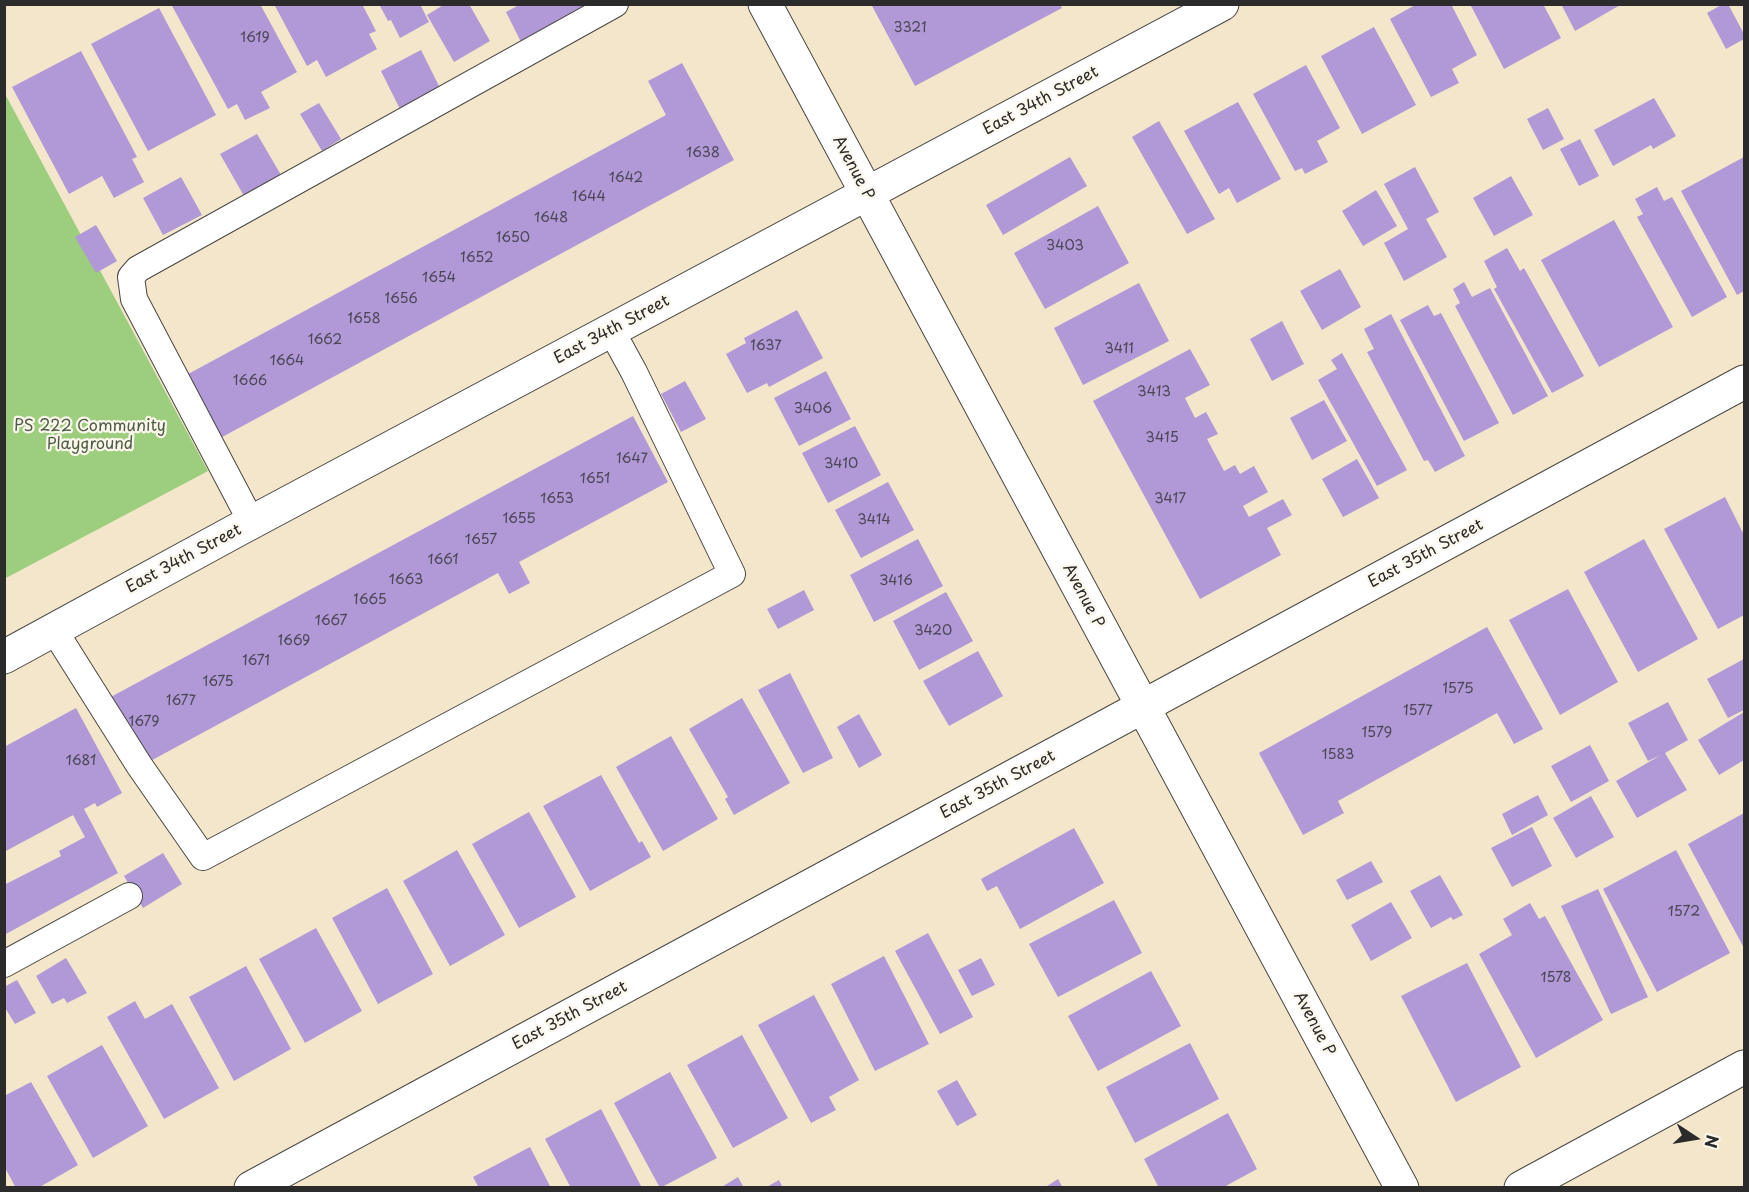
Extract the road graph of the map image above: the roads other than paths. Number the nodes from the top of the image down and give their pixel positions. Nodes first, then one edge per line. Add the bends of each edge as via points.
1 (615, 4) edge
2 (765, 4) edge
3 (1222, 4) edge
4 (866, 194) junction
5 (612, 330) junction
6 (1744, 382) edge
7 (252, 523) junction
8 (54, 630) junction
9 (4, 657) edge
10 (1143, 707) junction
11 (129, 896) dead end
12 (4, 964) edge
13 (1744, 1067) edge
14 (252, 1188) edge
15 (1402, 1188) edge
16 (1521, 1188) edge

1 - 7 lane via 138,269 131,277 134,299
2 - 4 street, Avenue P
3 - 4 street, East 34th Street
4 - 5 street, East 34th Street
4 - 10 street, Avenue P
5 - 7 street, East 34th Street
5 - 8 lane via 732,574 202,857
6 - 10 street, East 35th Street
7 - 8 street, East 34th Street
8 - 9 street, East 34th Street
10 - 14 street, East 35th Street
10 - 15 street, Avenue P
11 - 12 lane
13 - 16 street

